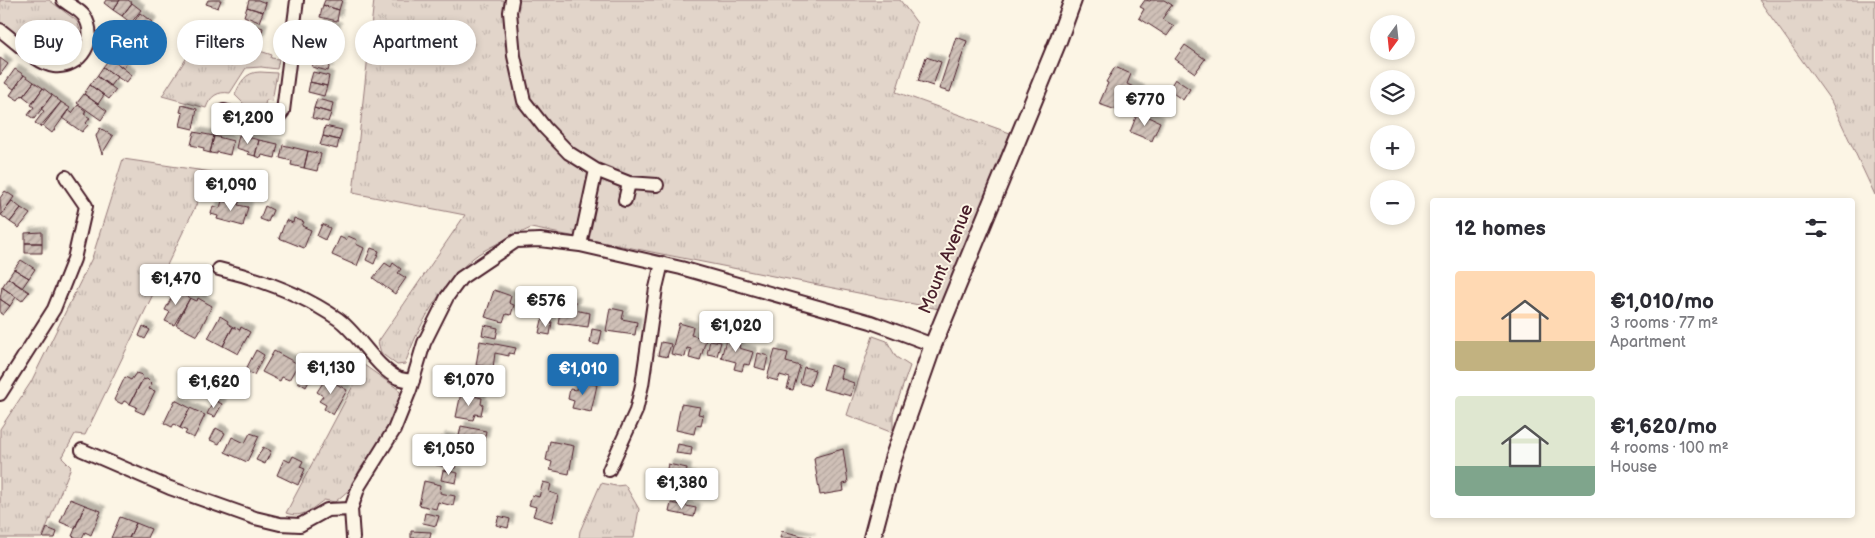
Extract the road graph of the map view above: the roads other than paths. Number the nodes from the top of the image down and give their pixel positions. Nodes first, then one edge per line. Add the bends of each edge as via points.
1 (63, 0) edge
2 (297, 0) edge
3 (512, 0) edge
4 (1073, 0) edge
5 (0, 30) edge
6 (224, 111) dead end
7 (596, 170) junction
8 (66, 177) dead end
9 (629, 182) junction
10 (657, 185) dead end
11 (625, 200) dead end
12 (580, 245) junction
13 (662, 263) junction
14 (218, 269) dead end
15 (933, 345) junction
16 (413, 381) junction
17 (0, 394) edge
18 (82, 450) dead end
19 (609, 470) dead end
20 (351, 509) junction
21 (353, 538) edge
22 (872, 538) edge

1 - 5 street via 84,15 90,28 90,44 79,59 69,65 53,66 37,58
2 - 6 street via 283,111 276,120 262,121
3 - 7 street via 514,56 524,101 569,153
4 - 15 street, Mount Avenue
7 - 9 street
7 - 12 street
8 - 17 street via 86,206 74,259 54,309
9 - 10 street
9 - 11 street
12 - 13 street
12 - 16 street via 516,241 462,278 446,297 424,343
13 - 15 street via 871,322
13 - 19 street via 636,411
14 - 16 street via 252,277 306,299 340,320 398,378
15 - 22 street, Mount Avenue via 893,459
16 - 20 street via 394,430 359,486
18 - 20 street via 170,488 280,524 300,525 327,510
20 - 21 street

